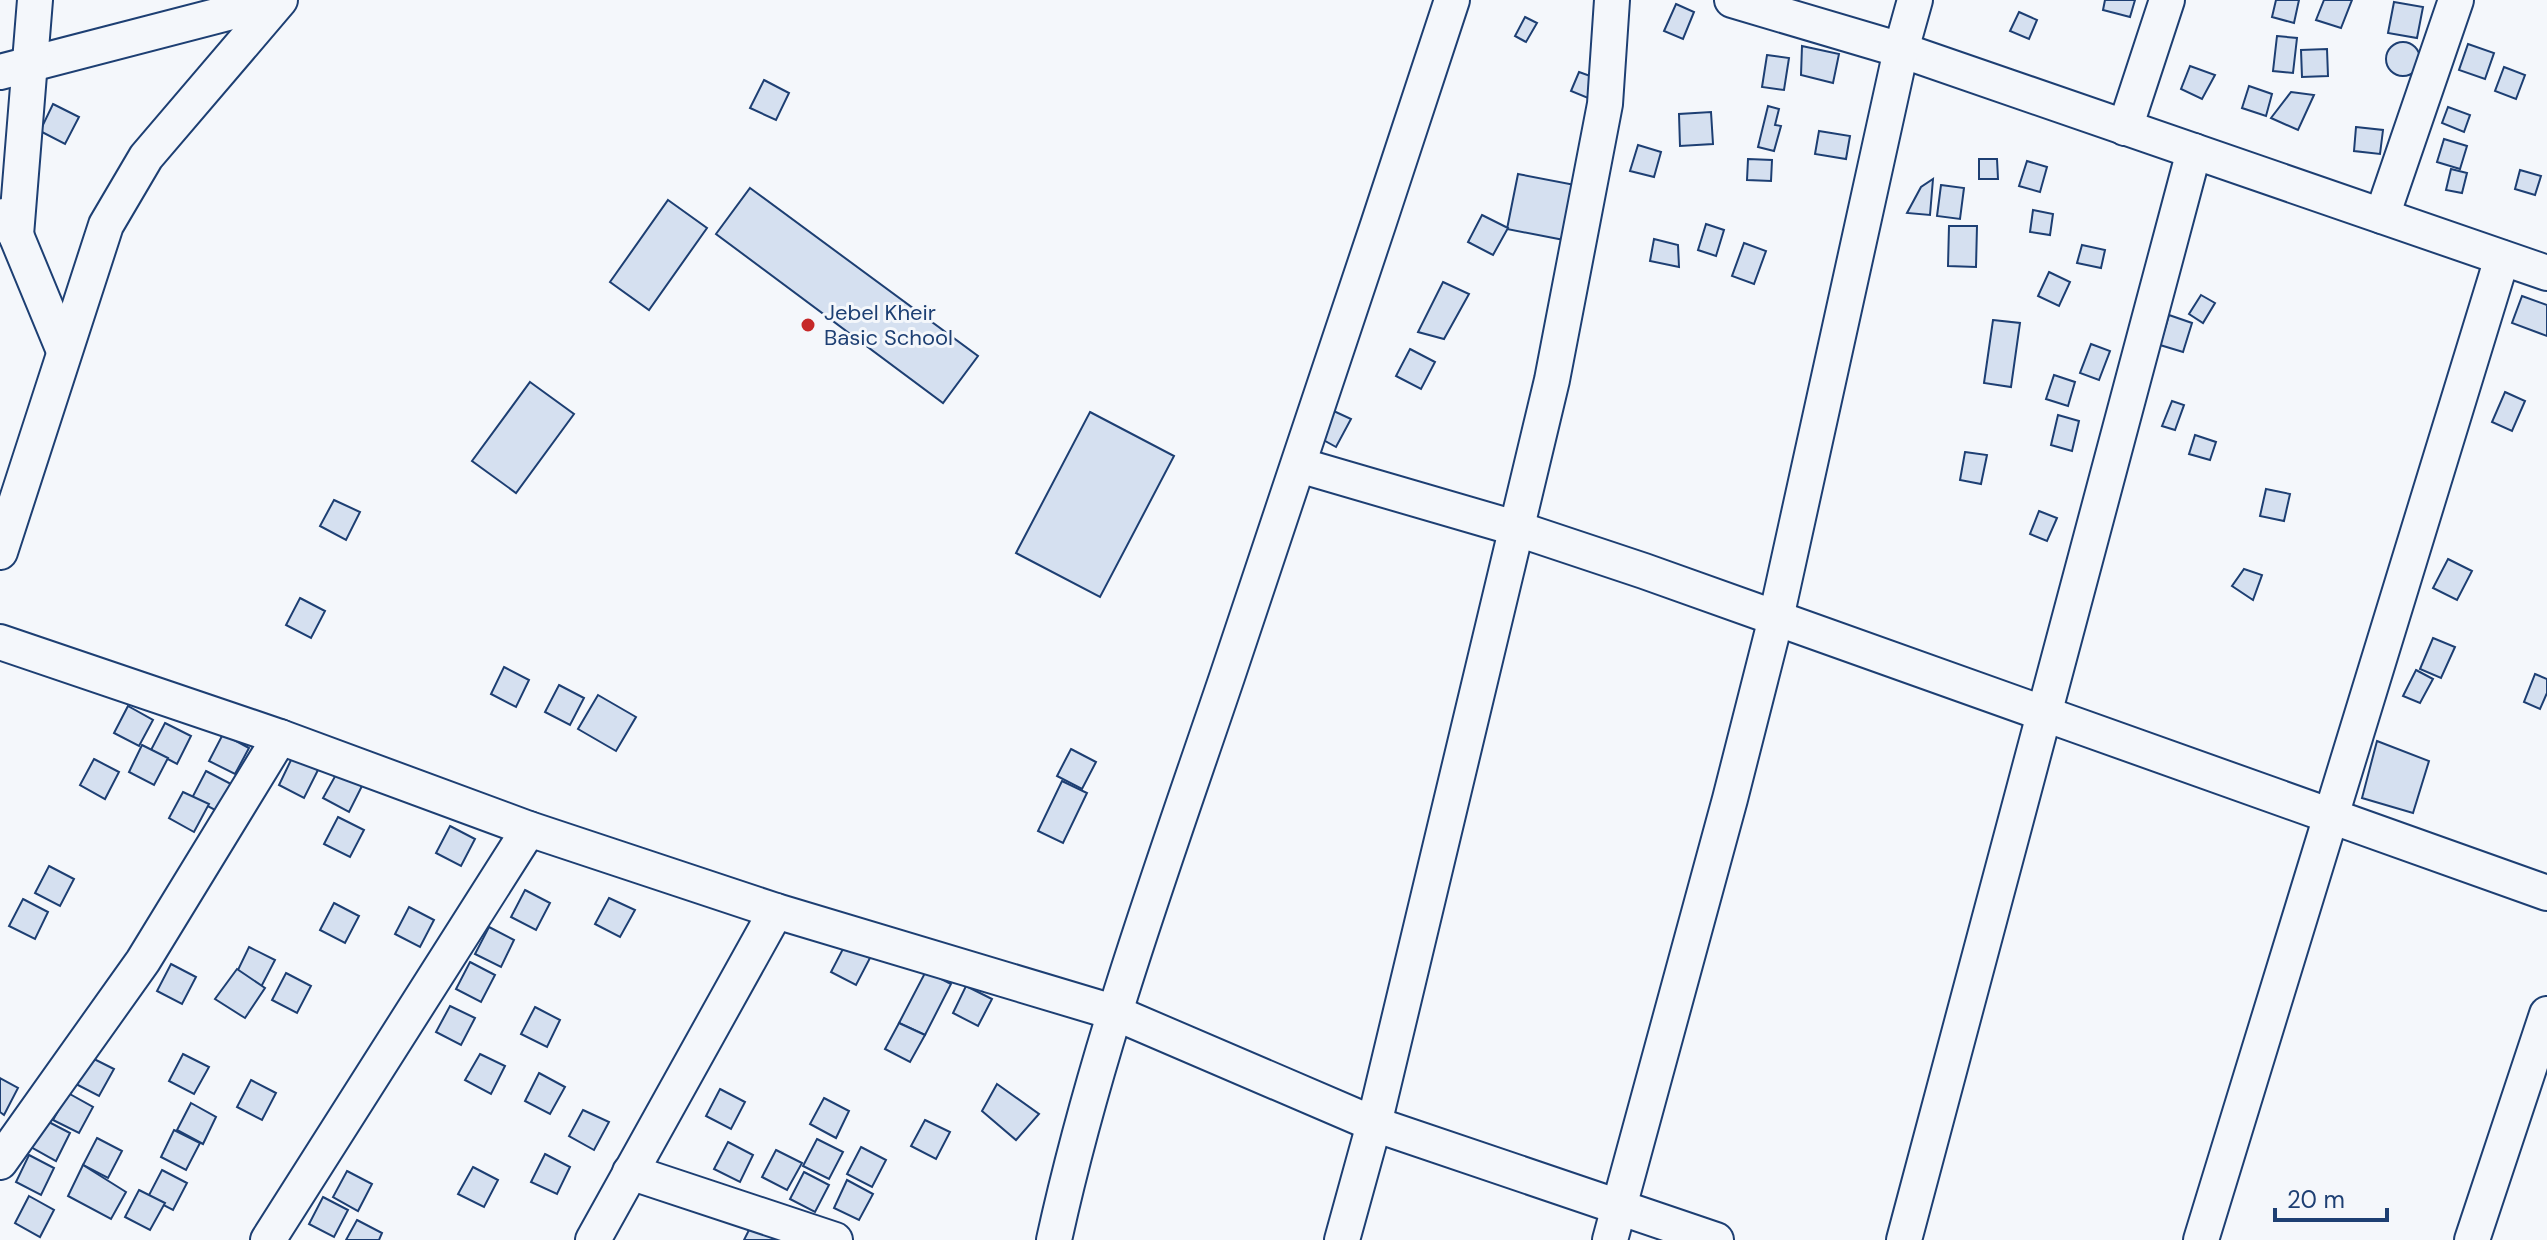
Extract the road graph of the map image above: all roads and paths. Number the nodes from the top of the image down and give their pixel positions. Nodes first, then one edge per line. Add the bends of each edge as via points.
1 (35, 0) edge
2 (279, 0) edge
3 (1452, 0) edge
4 (1612, 0) edge
5 (1732, 0) edge
6 (1915, 0) edge
7 (2167, 0) edge
8 (2456, 0) edge
9 (1901, 50) junction
10 (14, 69) edge
11 (2125, 128) junction
12 (2194, 151) junction
13 (2382, 216) junction
14 (8, 222) edge
15 (2502, 258) junction
16 (2547, 273) edge
17 (64, 351) junction
18 (1299, 465) junction
19 (1515, 528) junction
20 (0, 552) edge
21 (1776, 618) junction
22 (0, 642) edge
23 (2044, 714) junction
24 (280, 737) junction
25 (2331, 816) junction
26 (529, 829) junction
27 (2547, 893) edge
28 (776, 911) junction
29 (1113, 1012) junction
30 (2547, 1014) edge
31 (1374, 1124) junction
32 (0, 1162) edge
33 (630, 1172) junction
34 (1614, 1224) edge
35 (268, 1240) edge
36 (593, 1240) edge
37 (835, 1240) edge
38 (1054, 1240) edge
39 (1342, 1240) edge
40 (1716, 1240) edge
41 (1904, 1240) edge
42 (2201, 1240) edge
43 (2472, 1240) edge

1 - 10 street
2 - 10 street
2 - 17 street via 146,157 106,225
3 - 18 street
4 - 19 street via 1605,104 1552,380
5 - 9 street
6 - 9 street
7 - 11 street
8 - 13 street
9 - 11 street
9 - 21 street
10 - 14 street
11 - 12 street
12 - 13 street
12 - 23 street
13 - 15 street
14 - 17 street
15 - 16 street
15 - 25 street
17 - 20 street
18 - 19 street
18 - 29 street
19 - 21 street
19 - 31 street
21 - 23 street
21 - 34 street
22 - 24 street
23 - 25 street
23 - 41 street
24 - 26 street
24 - 32 street via 143,961
25 - 27 street
25 - 42 street
26 - 28 street
26 - 35 street
28 - 29 street
28 - 33 street
29 - 31 street
29 - 38 street
30 - 43 street
31 - 34 street
31 - 39 street
33 - 36 street
33 - 37 street
34 - 40 street

